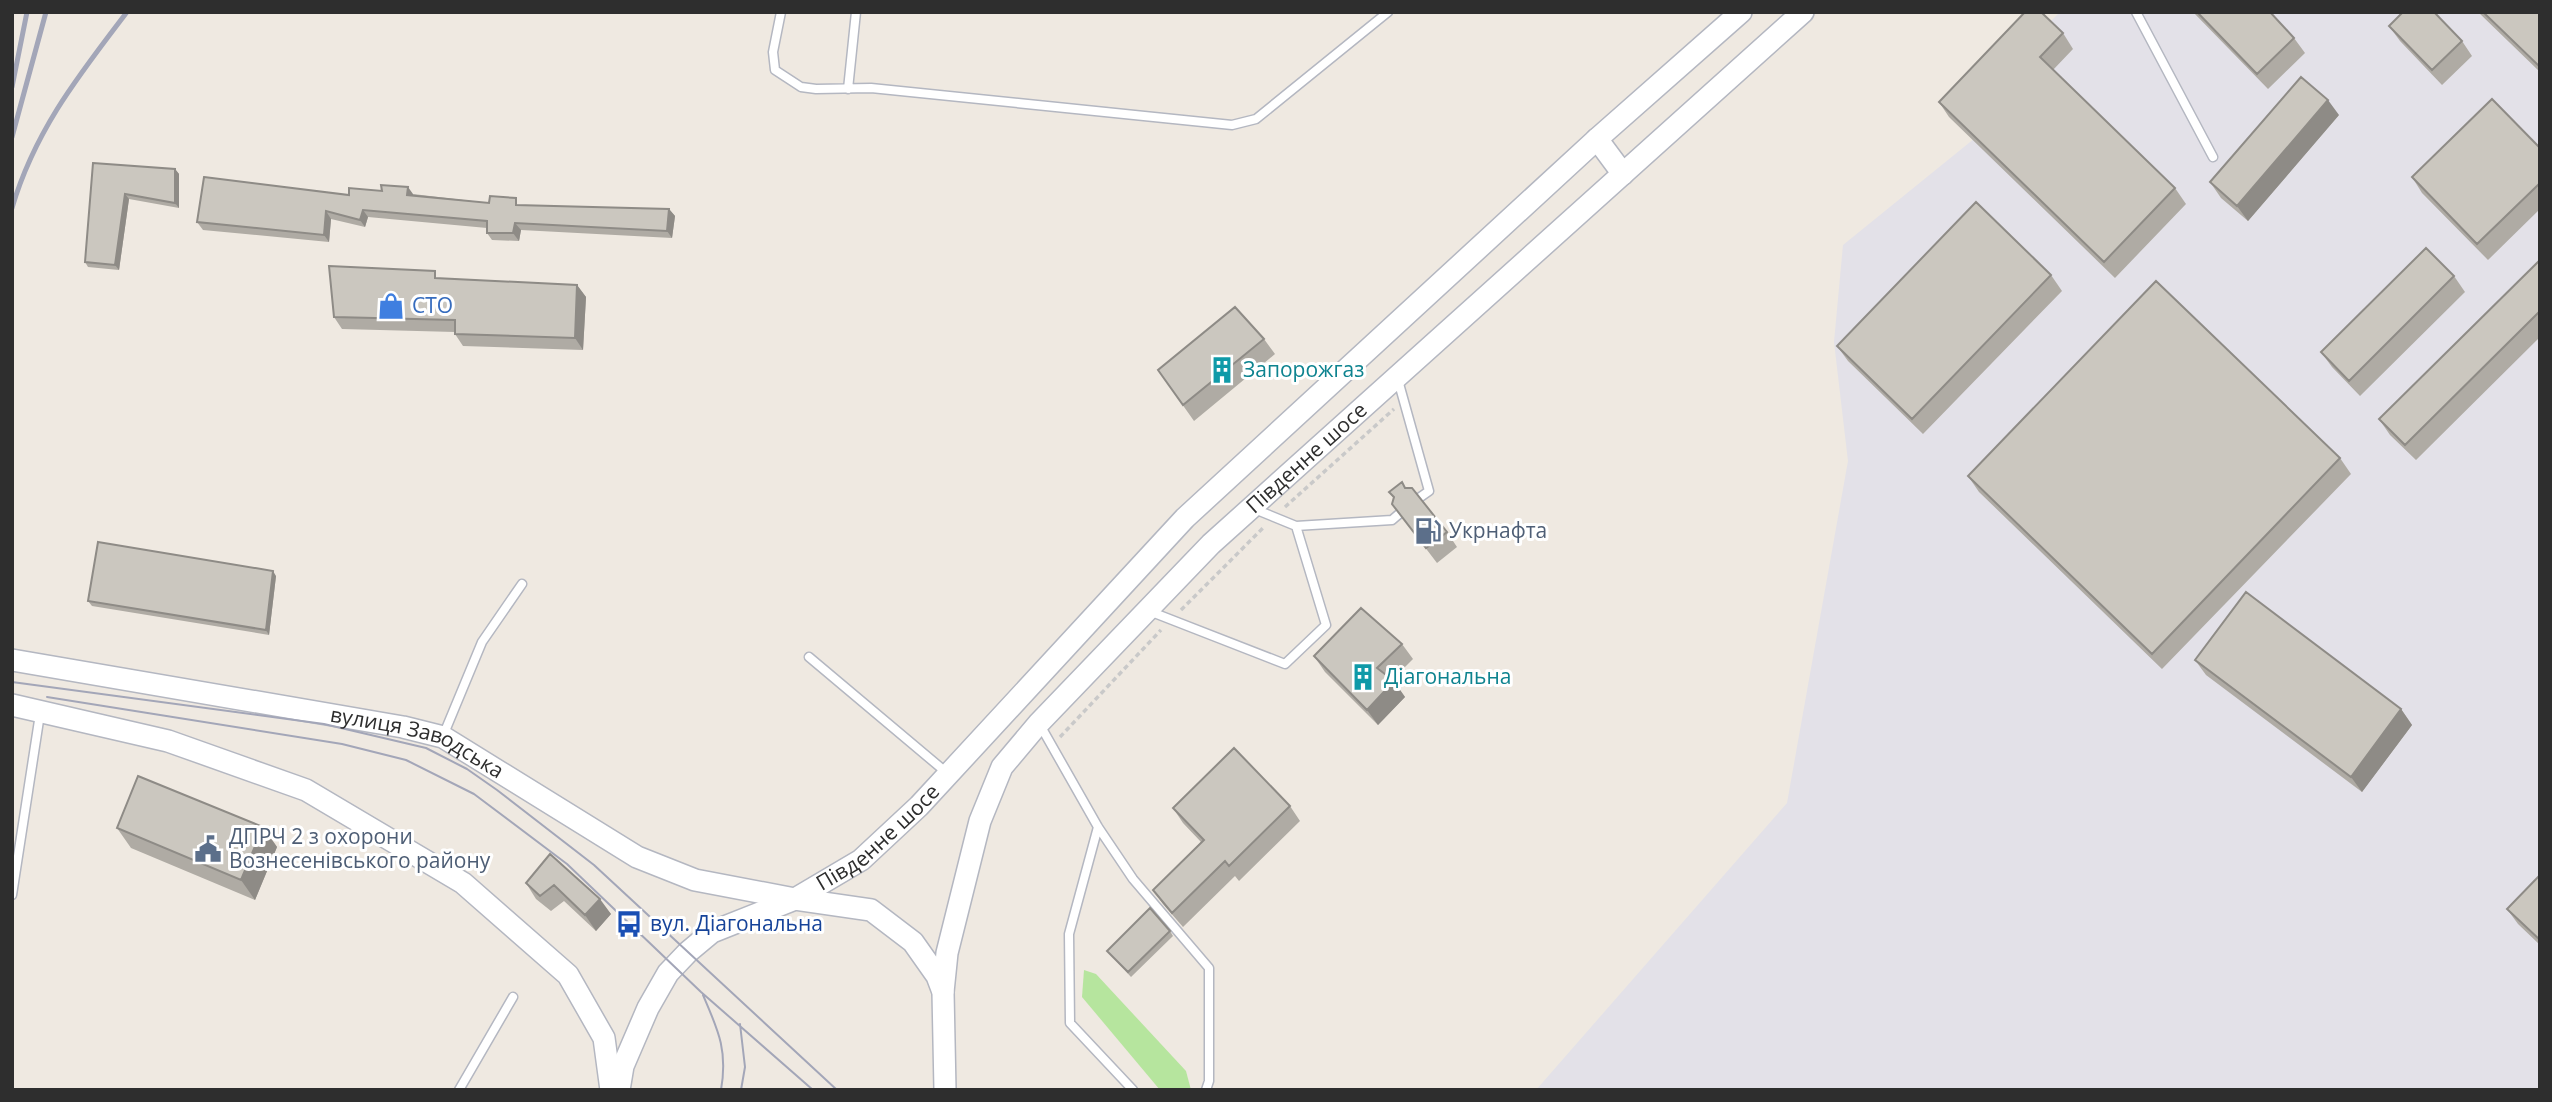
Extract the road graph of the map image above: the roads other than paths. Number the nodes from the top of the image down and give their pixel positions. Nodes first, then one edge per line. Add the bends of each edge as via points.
1 (781, 12) edge
2 (856, 12) edge
3 (1388, 12) edge
4 (1741, 12) edge
5 (1804, 12) edge
6 (2136, 12) edge
7 (848, 89) junction
8 (1597, 139) junction
9 (2213, 157) dead end
10 (1623, 174) junction
11 (1397, 376) junction
12 (1419, 498) edge
13 (1251, 508) junction
14 (1399, 514) edge
15 (1296, 526) junction
16 (522, 584) dead end
17 (1149, 611) junction
18 (809, 657) dead end
19 (12, 660) edge
20 (12, 705) edge
21 (40, 711) junction
22 (1039, 723) junction
23 (443, 737) junction
24 (947, 774) junction
25 (1098, 827) junction
26 (12, 895) edge
27 (795, 899) junction
28 (943, 992) junction
29 (513, 997) dead end
30 (459, 1090) edge
31 (611, 1090) edge
32 (619, 1090) edge
33 (944, 1090) edge
34 (1133, 1090) edge
35 (1206, 1090) edge

1 - 7 lane via 773,52 775,70 801,87
2 - 7 lane
3 - 7 lane via 1246,123 1232,125
4 - 8 main road, Південне шосе
5 - 10 main road, Південне шосе
6 - 9 lane
8 - 10 main road
8 - 24 main road, Південне шосе via 1185,518
10 - 11 main road, Південне шосе
11 - 12 lane via 1429,491
11 - 13 main road, Південне шосе
13 - 15 lane
13 - 17 main road, Південне шосе
14 - 15 lane via 1392,520
15 - 17 lane via 1326,625 1284,664
16 - 23 lane via 482,642
17 - 22 main road, Південне шосе
18 - 24 lane
19 - 23 main road, вулиця Заводська
20 - 21 main road
21 - 26 lane
21 - 31 main road via 168,741 306,790 463,883 568,975 604,1038
22 - 25 lane
22 - 28 main road, Південне шосе via 1002,767 980,821 947,953
23 - 27 main road, вулиця Заводська via 637,857 695,880
24 - 27 main road, Південне шосе via 861,860
25 - 34 lane via 1069,934 1070,1023
25 - 35 lane via 1133,879 1209,968
27 - 28 main road, вулиця Заводська via 871,910 913,942 937,975
27 - 32 main road, Південне шосе via 712,932 668,973 628,1055
28 - 33 main road, Південне шосе
29 - 30 lane

